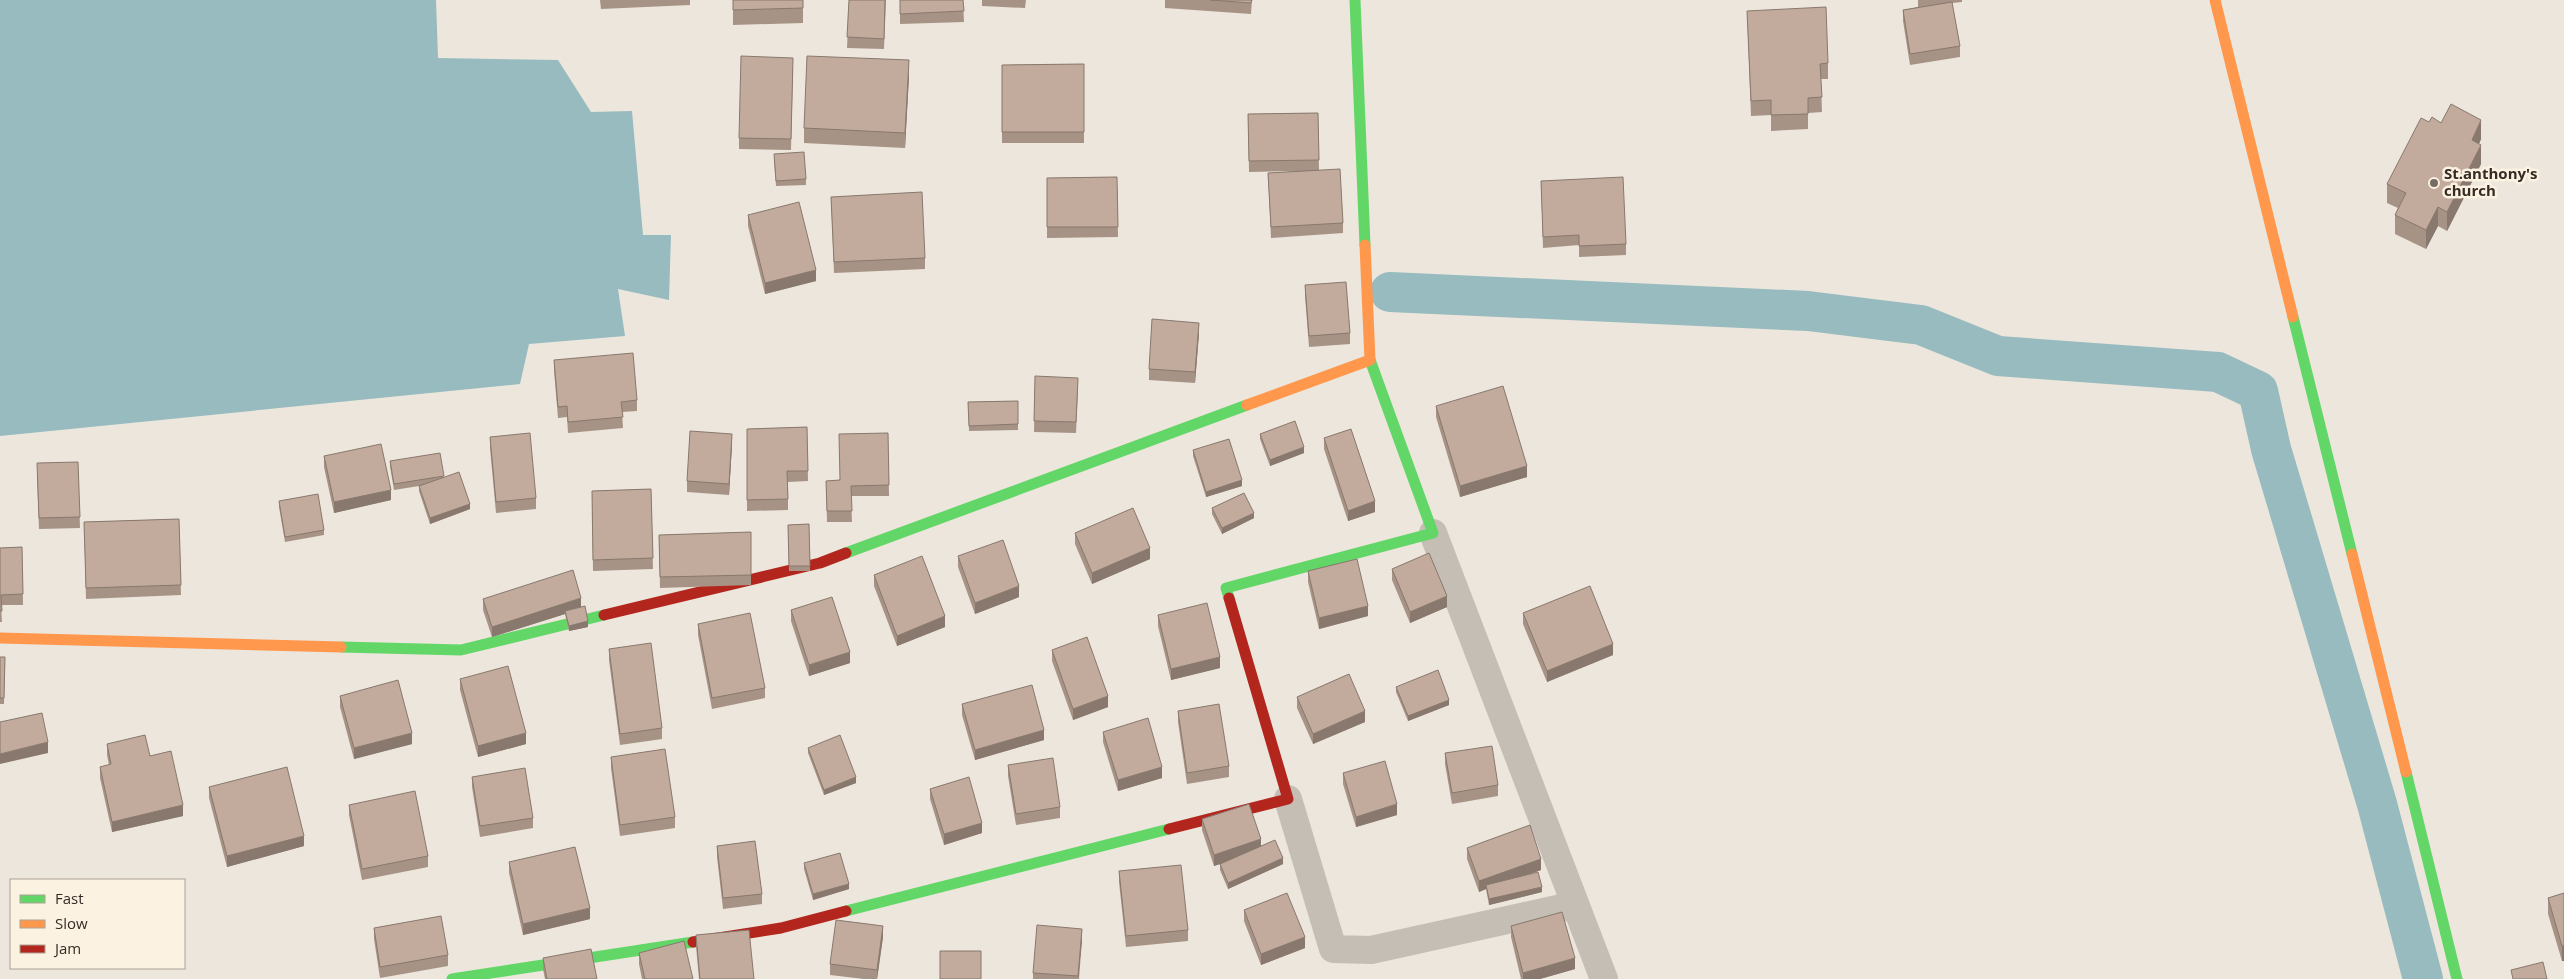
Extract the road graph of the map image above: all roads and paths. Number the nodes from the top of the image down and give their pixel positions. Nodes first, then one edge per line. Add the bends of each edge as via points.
1 (1355, 0) edge
2 (2215, 0) edge
3 (1370, 360) junction
4 (1433, 533) junction
5 (0, 638) edge
6 (1288, 799) junction
7 (1575, 905) junction
8 (452, 979) edge
9 (1604, 979) edge
10 (2457, 979) edge

1 - 3 street
2 - 10 street
3 - 4 street
3 - 5 street via 820,563 461,650
4 - 6 street via 1226,588
4 - 7 street
6 - 7 street via 1333,949 1372,950
6 - 8 street via 781,928
7 - 9 street

